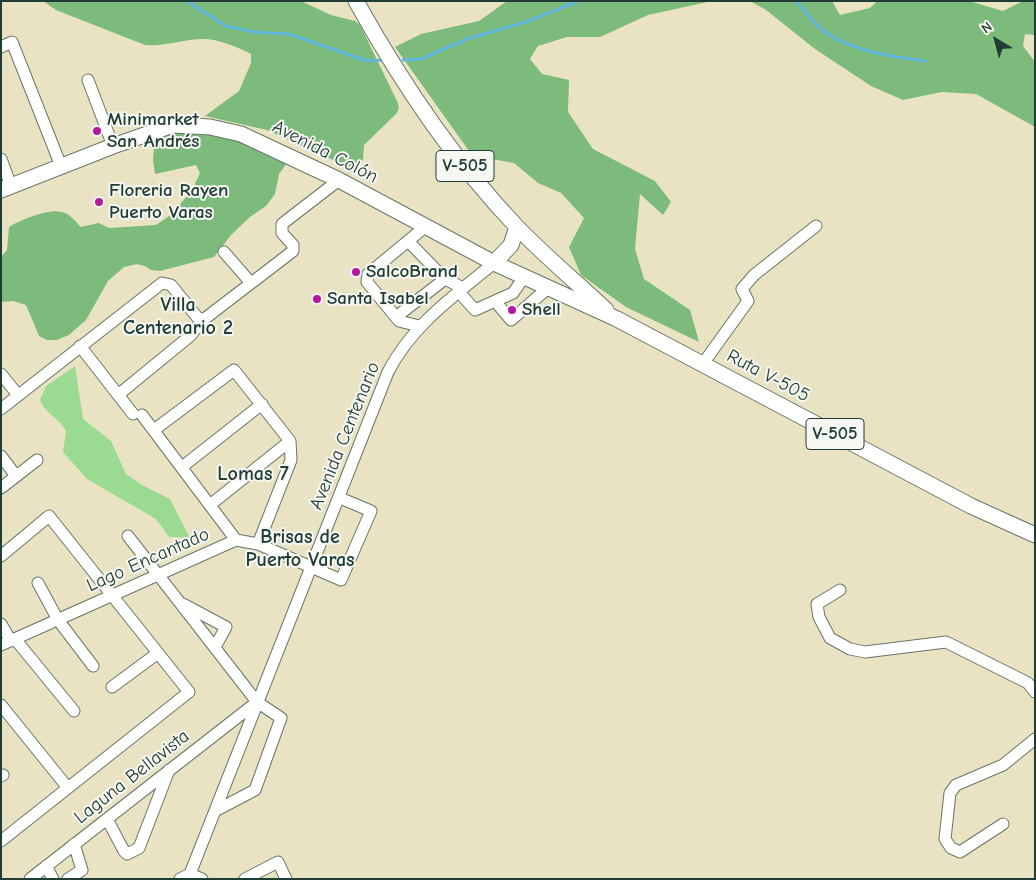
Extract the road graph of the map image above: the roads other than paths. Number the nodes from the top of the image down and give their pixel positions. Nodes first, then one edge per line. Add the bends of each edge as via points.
1 (356, 1) edge
2 (6, 44) edge
3 (88, 80) dead end
4 (113, 146) junction
5 (1, 159) edge
6 (61, 166) junction
7 (339, 180) junction
8 (6, 188) edge
9 (816, 226) dead end
10 (425, 227) junction
11 (517, 227) junction
12 (408, 241) junction
13 (224, 252) dead end
14 (494, 263) junction
15 (524, 277) junction
16 (445, 279) junction
17 (251, 283) junction
18 (548, 288) junction
19 (461, 290) junction
20 (495, 301) junction
21 (396, 317) junction
22 (616, 319) junction
23 (203, 320) junction
24 (419, 326) junction
25 (80, 346) junction
26 (702, 365) junction
27 (1, 374) edge
28 (118, 394) junction
29 (18, 395) junction
30 (262, 404) junction
31 (1, 408) edge
32 (154, 430) junction
33 (290, 441) junction
34 (1, 456) edge
35 (36, 460) dead end
36 (182, 467) junction
37 (16, 476) junction
38 (1, 488) edge
39 (340, 498) junction
40 (210, 505) junction
41 (1035, 535) edge
42 (128, 536) dead end
43 (236, 540) junction
44 (258, 544) junction
45 (1, 556) edge
46 (312, 568) junction
47 (158, 575) junction
48 (38, 583) dead end
49 (840, 590) dead end
50 (113, 596) junction
51 (179, 601) junction
52 (58, 620) junction
53 (1, 624) edge
54 (9, 642) edge
55 (215, 647) junction
56 (158, 653) junction
57 (93, 666) dead end
58 (112, 688) dead end
59 (1035, 692) edge
60 (257, 702) junction
61 (1, 706) edge
62 (74, 711) dead end
63 (1035, 739) edge
64 (169, 770) junction
65 (68, 788) junction
66 (215, 811) junction
67 (107, 819) junction
68 (1003, 824) dead end
69 (1, 841) edge
70 (74, 844) junction
71 (46, 866) junction
72 (186, 877) edge
73 (30, 879) edge
74 (54, 879) edge
75 (68, 879) edge
76 (202, 879) edge
77 (244, 879) edge
78 (286, 879) edge

1 - 11 main road, V-505 via 395,68 440,134
2 - 6 street
3 - 4 street
4 - 6 main road, Avenida Colón
4 - 7 main road, Avenida Colón via 173,125 210,127 255,140
5 - 8 street
6 - 8 main road, Avenida Colón
7 - 10 main road, Avenida Colón
7 - 17 street via 282,224 282,233 293,245 293,251
9 - 26 street via 754,275 742,289 748,301
10 - 12 street
10 - 14 main road, Avenida Colón
11 - 14 main road via 511,245
11 - 22 main road
12 - 16 street
12 - 21 street via 368,274 367,282
13 - 17 street
14 - 15 main road, Avenida Colón / V-505
14 - 19 street, Avenida Centenario
15 - 18 main road, Avenida Colón / V-505
15 - 20 street via 513,293
16 - 19 street
16 - 21 street
17 - 23 street
18 - 20 street via 511,320
18 - 22 main road, Avenida Colón / V-505
19 - 20 street via 475,310
19 - 24 street, Avenida Centenario
21 - 24 street via 399,321
22 - 26 main road, Ruta V-505 / V-505
23 - 25 street via 165,282
23 - 28 street via 190,336
24 - 39 street, Avenida Centenario via 388,372
25 - 28 street
25 - 29 street
26 - 41 main road, Ruta V-505 / V-505 via 971,506
27 - 29 street
28 - 32 street
29 - 31 street
30 - 32 street via 234,370
30 - 33 street
30 - 36 street
32 - 36 street
33 - 40 street
33 - 44 street via 291,460
34 - 37 street
35 - 37 street
36 - 40 street
37 - 38 street
39 - 46 street, Avenida Centenario
39 - 46 street, Lago Encantado via 371,511 341,580
40 - 43 street
42 - 47 street
43 - 44 street, Lago Encantado
43 - 47 street, Lago Encantado
44 - 46 street, Lago Encantado
45 - 50 street via 50,516
46 - 60 street, Avenida Centenario
47 - 50 street, Lago Encantado
47 - 51 street
48 - 52 street
49 - 59 street via 817,604 824,628 840,646 865,652 946,642 1028,683
50 - 52 street, Lago Encantado
50 - 56 street
51 - 55 street
51 - 55 street via 226,627
52 - 54 street, Lago Encantado
52 - 57 street
53 - 54 street
54 - 62 street
55 - 60 street
56 - 58 street
56 - 65 street via 189,692
60 - 64 street, Laguna Bellavista
60 - 66 street, Avenida Centenario
60 - 66 street via 281,718 255,790
61 - 65 street
63 - 68 street via 1003,765 956,785 950,793 945,839 951,848 960,852
64 - 67 street, Laguna Bellavista
64 - 67 street via 139,848 127,854 124,852
65 - 69 street
66 - 72 street, Avenida Centenario
67 - 70 street, Laguna Bellavista
70 - 71 street, Laguna Bellavista
70 - 75 street via 82,870
71 - 73 street, Laguna Bellavista
71 - 74 street
72 - 76 street
77 - 78 street via 278,862

